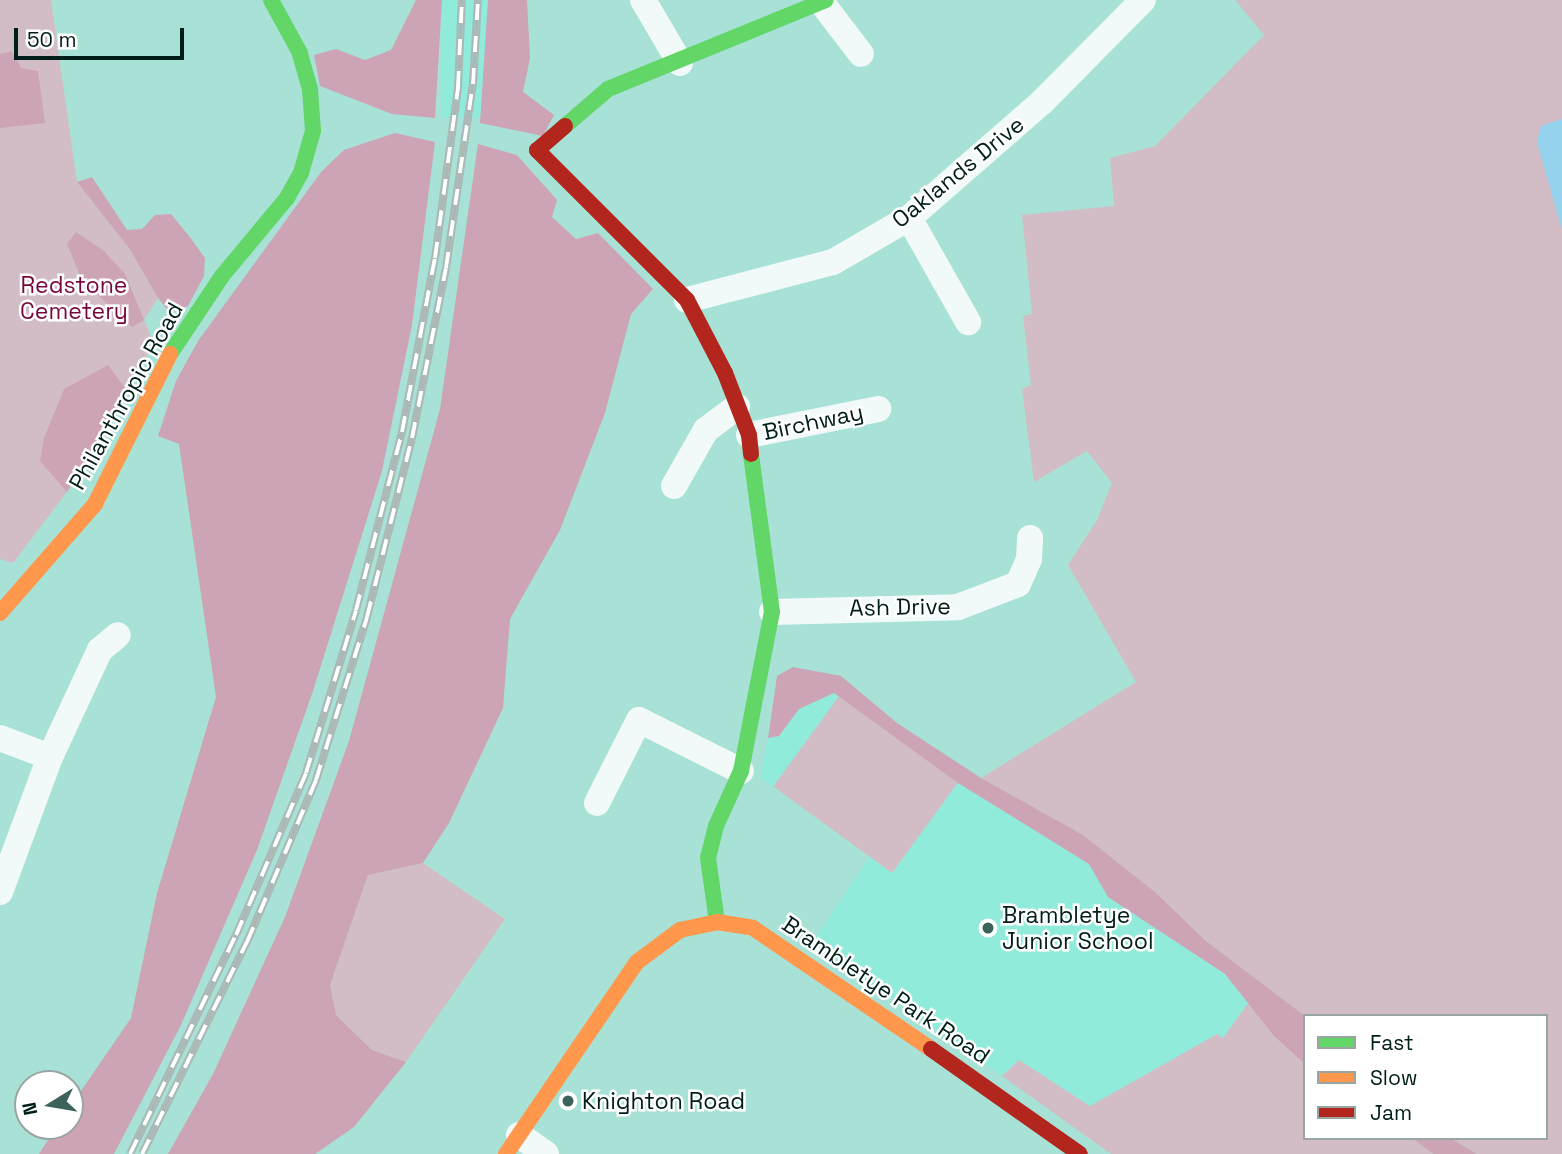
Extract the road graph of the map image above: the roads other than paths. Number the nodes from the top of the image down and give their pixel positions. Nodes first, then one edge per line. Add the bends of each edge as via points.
1 (271, 0) edge
2 (643, 0) edge
3 (1143, 0) edge
4 (824, 1) edge
5 (1118, 10) edge
6 (861, 54) dead end
7 (680, 63) junction
8 (908, 218) junction
9 (687, 300) junction
10 (968, 322) dead end
11 (737, 407) junction
12 (878, 409) dead end
13 (749, 435) junction
14 (674, 486) dead end
15 (1030, 538) dead end
16 (772, 612) junction
17 (0, 613) edge
18 (118, 635) dead end
19 (0, 738) edge
20 (50, 757) junction
21 (741, 771) junction
22 (597, 803) dead end
23 (0, 892) edge
24 (717, 922) junction
25 (513, 1144) edge
26 (546, 1154) edge
27 (1080, 1154) edge

1 - 17 street, Philanthropic Road via 300,53 310,89 309,152 287,198 222,275 175,344 95,503
2 - 7 street
3 - 5 street, Oaklands Drive
4 - 6 street
4 - 7 street
5 - 8 street, Oaklands Drive via 1103,43
7 - 9 street via 608,89 537,150
8 - 9 street, Oaklands Drive via 833,262
8 - 10 street
9 - 11 street
11 - 13 street
11 - 14 street via 706,430
12 - 13 street, Birchway
13 - 16 street
15 - 16 street, Ash Drive via 1029,559 1018,584 958,607
16 - 21 street
18 - 20 street via 100,650
19 - 20 street
20 - 23 street
21 - 22 street via 639,720
21 - 24 street via 716,826 708,858
24 - 25 street, Brambletye Park Road via 680,930 637,962
24 - 27 street, Brambletye Park Road via 753,928 782,945
25 - 26 street

